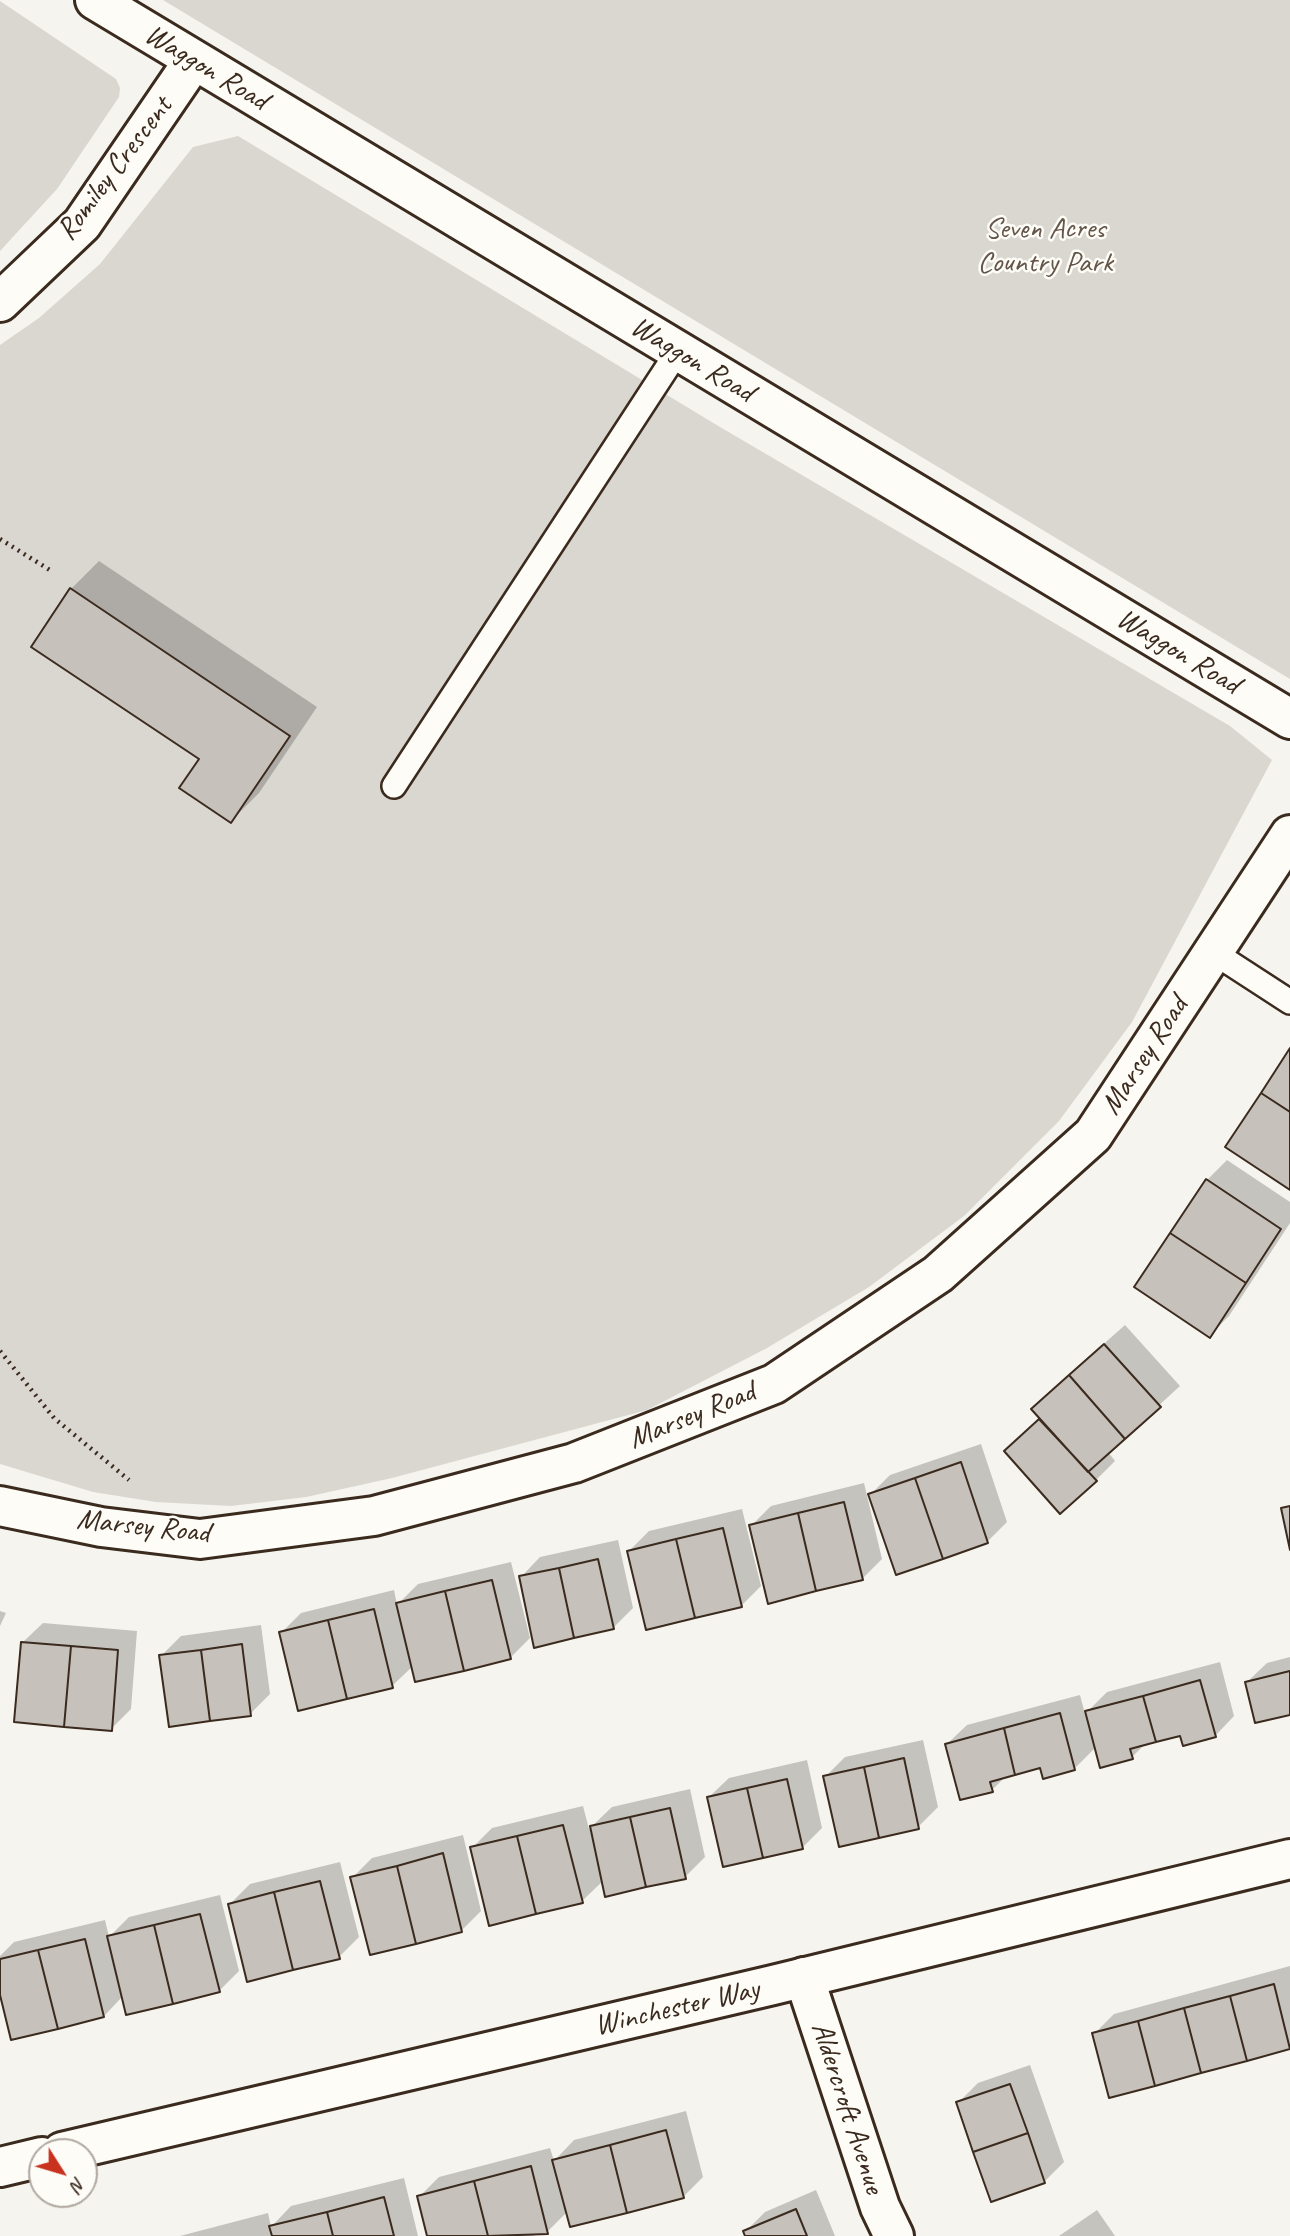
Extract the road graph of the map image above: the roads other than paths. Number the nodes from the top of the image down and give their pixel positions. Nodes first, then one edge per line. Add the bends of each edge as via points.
1 (95, 0) edge
2 (194, 60) junction
3 (0, 302) edge
4 (678, 351) junction
5 (1290, 719) edge
6 (394, 786) dead end
7 (1290, 835) edge
8 (1213, 951) junction
9 (1290, 1002) edge
10 (0, 1506) edge
11 (1290, 1859) edge
12 (804, 1978) junction
13 (98, 2144) edge
14 (28, 2160) edge
15 (0, 2167) edge
16 (894, 2236) edge

1 - 2 street, Waggon Road
2 - 3 street, Romiley Crescent via 82,224
2 - 4 street, Waggon Road
4 - 5 street, Waggon Road
4 - 6 lane
7 - 8 street, Marsey Road
8 - 9 lane
8 - 10 street, Marsey Road via 1093,1135 938,1274 774,1384 574,1463 374,1516 200,1539 101,1527
11 - 12 street, Winchester Way
12 - 13 street, Winchester Way
12 - 16 street, Aldercroft Avenue via 880,2207
14 - 15 street

